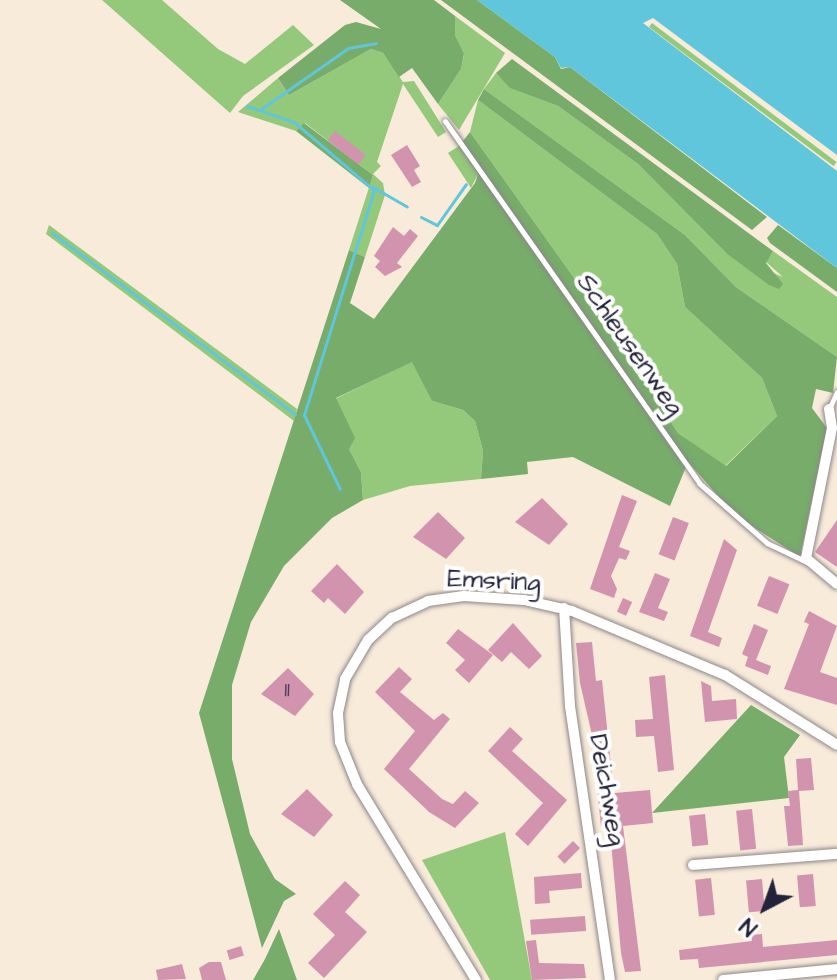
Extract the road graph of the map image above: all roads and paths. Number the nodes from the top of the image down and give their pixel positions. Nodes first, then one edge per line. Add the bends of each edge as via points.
1 (445, 121) dead end
2 (837, 392) edge
3 (829, 409) joint
4 (808, 562) junction
5 (837, 584) edge
6 (564, 608) junction
7 (837, 745) edge
8 (837, 854) edge
9 (693, 865) dead end
10 (837, 969) edge
11 (476, 980) edge
12 (610, 980) edge
13 (723, 980) edge

1 - 4 lane, Schleusenweg via 699,483 767,543
2 - 3 lane
3 - 4 street via 832,428
4 - 5 street, Schleusenweg
6 - 7 street, Emsring via 725,675
6 - 11 street, Emsring via 480,596 416,605 368,640 341,690 338,724 349,770
6 - 12 street, Deichweg via 570,706 597,862
8 - 9 street
10 - 13 street

